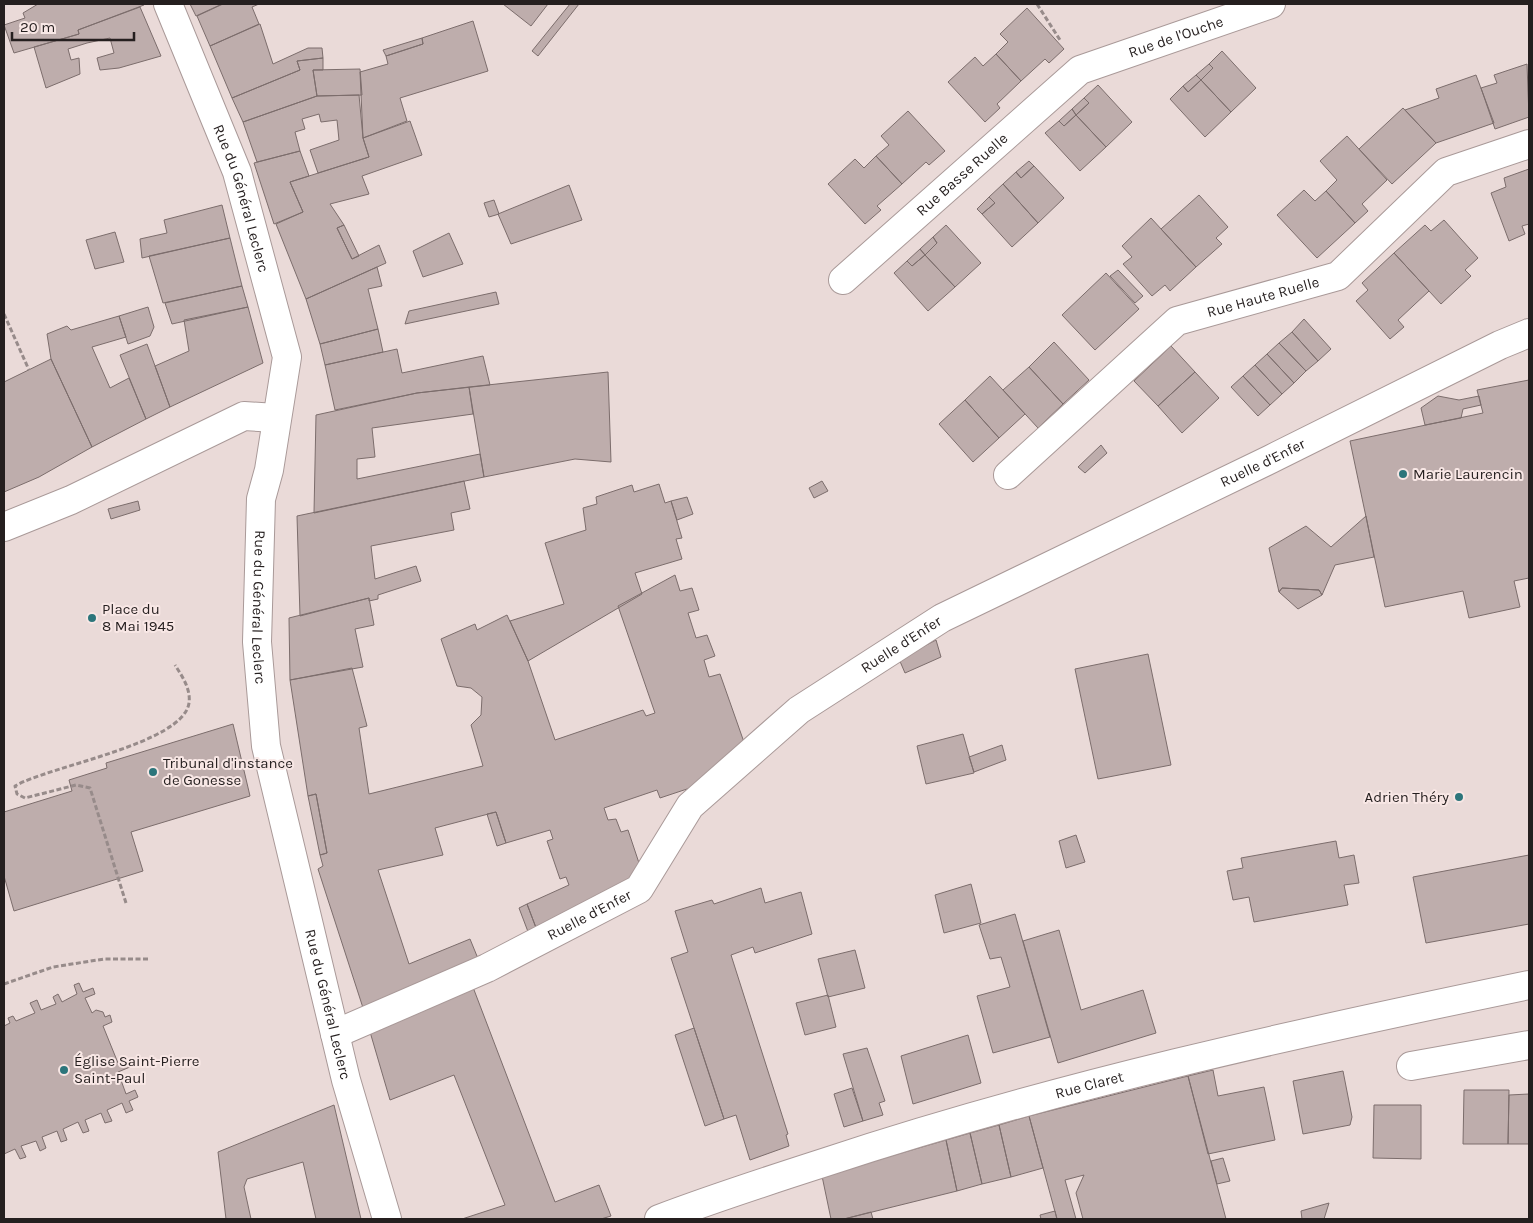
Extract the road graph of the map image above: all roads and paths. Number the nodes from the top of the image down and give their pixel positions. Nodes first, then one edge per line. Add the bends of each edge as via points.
1 (168, 4) edge
2 (1036, 4) edge
3 (1271, 4) edge
4 (1080, 70) junction
5 (1529, 144) edge
6 (843, 280) dead end
7 (4, 314) edge
8 (1529, 333) edge
9 (29, 370) dead end
10 (276, 418) junction
11 (1008, 475) dead end
12 (4, 527) edge
13 (175, 665) dead end
14 (126, 903) dead end
15 (150, 960) dead end
16 (4, 984) edge
17 (1529, 985) edge
18 (335, 1034) junction
19 (1529, 1045) edge
20 (1411, 1066) dead end
21 (387, 1219) edge
22 (659, 1219) edge

1 - 10 street, Rue du Général Leclerc via 237,172 287,357
2 - 4 path
3 - 4 street, Rue de l'Ouche
4 - 6 street, Rue Basse Ruelle
5 - 11 street, Rue Haute Ruelle via 1446,172 1338,276 1177,321
7 - 9 path
8 - 18 street, Ruelle d'Enfer via 942,618 799,710 690,806 639,889 487,968
10 - 12 street via 244,416 71,500
10 - 18 street, Rue du Général Leclerc via 262,499 257,596 258,677 266,746
13 - 14 path via 187,686 189,703 183,717 169,729 15,786 17,794 25,798 76,785 90,788
15 - 16 path via 104,959 53,967
17 - 22 street, Rue Claret via 1333,1025 1117,1078 925,1130
18 - 21 street, Rue du Général Leclerc
19 - 20 street

